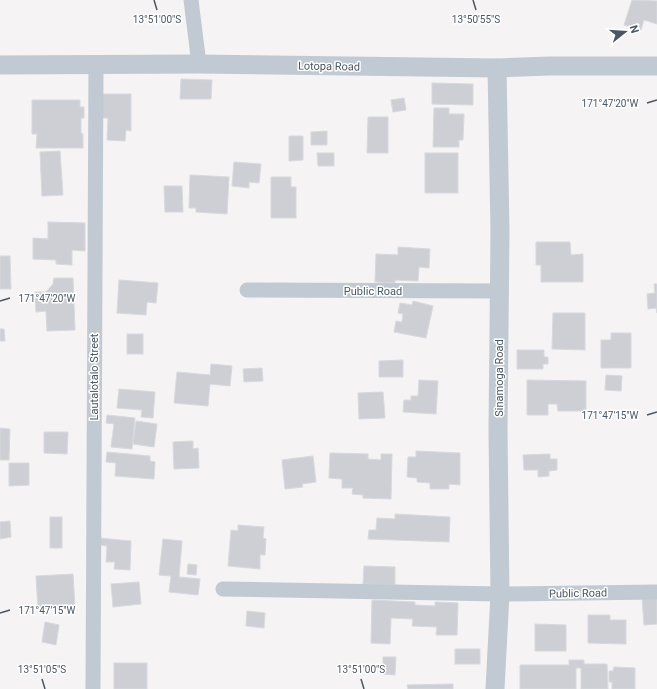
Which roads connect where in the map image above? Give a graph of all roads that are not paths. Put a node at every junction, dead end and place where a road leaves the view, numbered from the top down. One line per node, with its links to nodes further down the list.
1 (191, 0): 2 (street)
2 (199, 64): 4 (street, Lotopa Road); 6 (street, Lotopa Road)
3 (0, 65): 4 (street, Lotopa Road)
4 (96, 65): 12 (street, Lautalotalo Street)
5 (657, 66): 6 (street, Lotopa Road)
6 (497, 68): 8 (street, Sinamoga Road)
7 (247, 290): 8 (street, Public Road)
8 (499, 291): 11 (street, Sinamoga Road)
9 (223, 589): 11 (street, Public Road)
10 (657, 592): 11 (street, Public Road)
11 (500, 594): 13 (street, Sinamoga Road)
12 (93, 689)
13 (495, 689)

